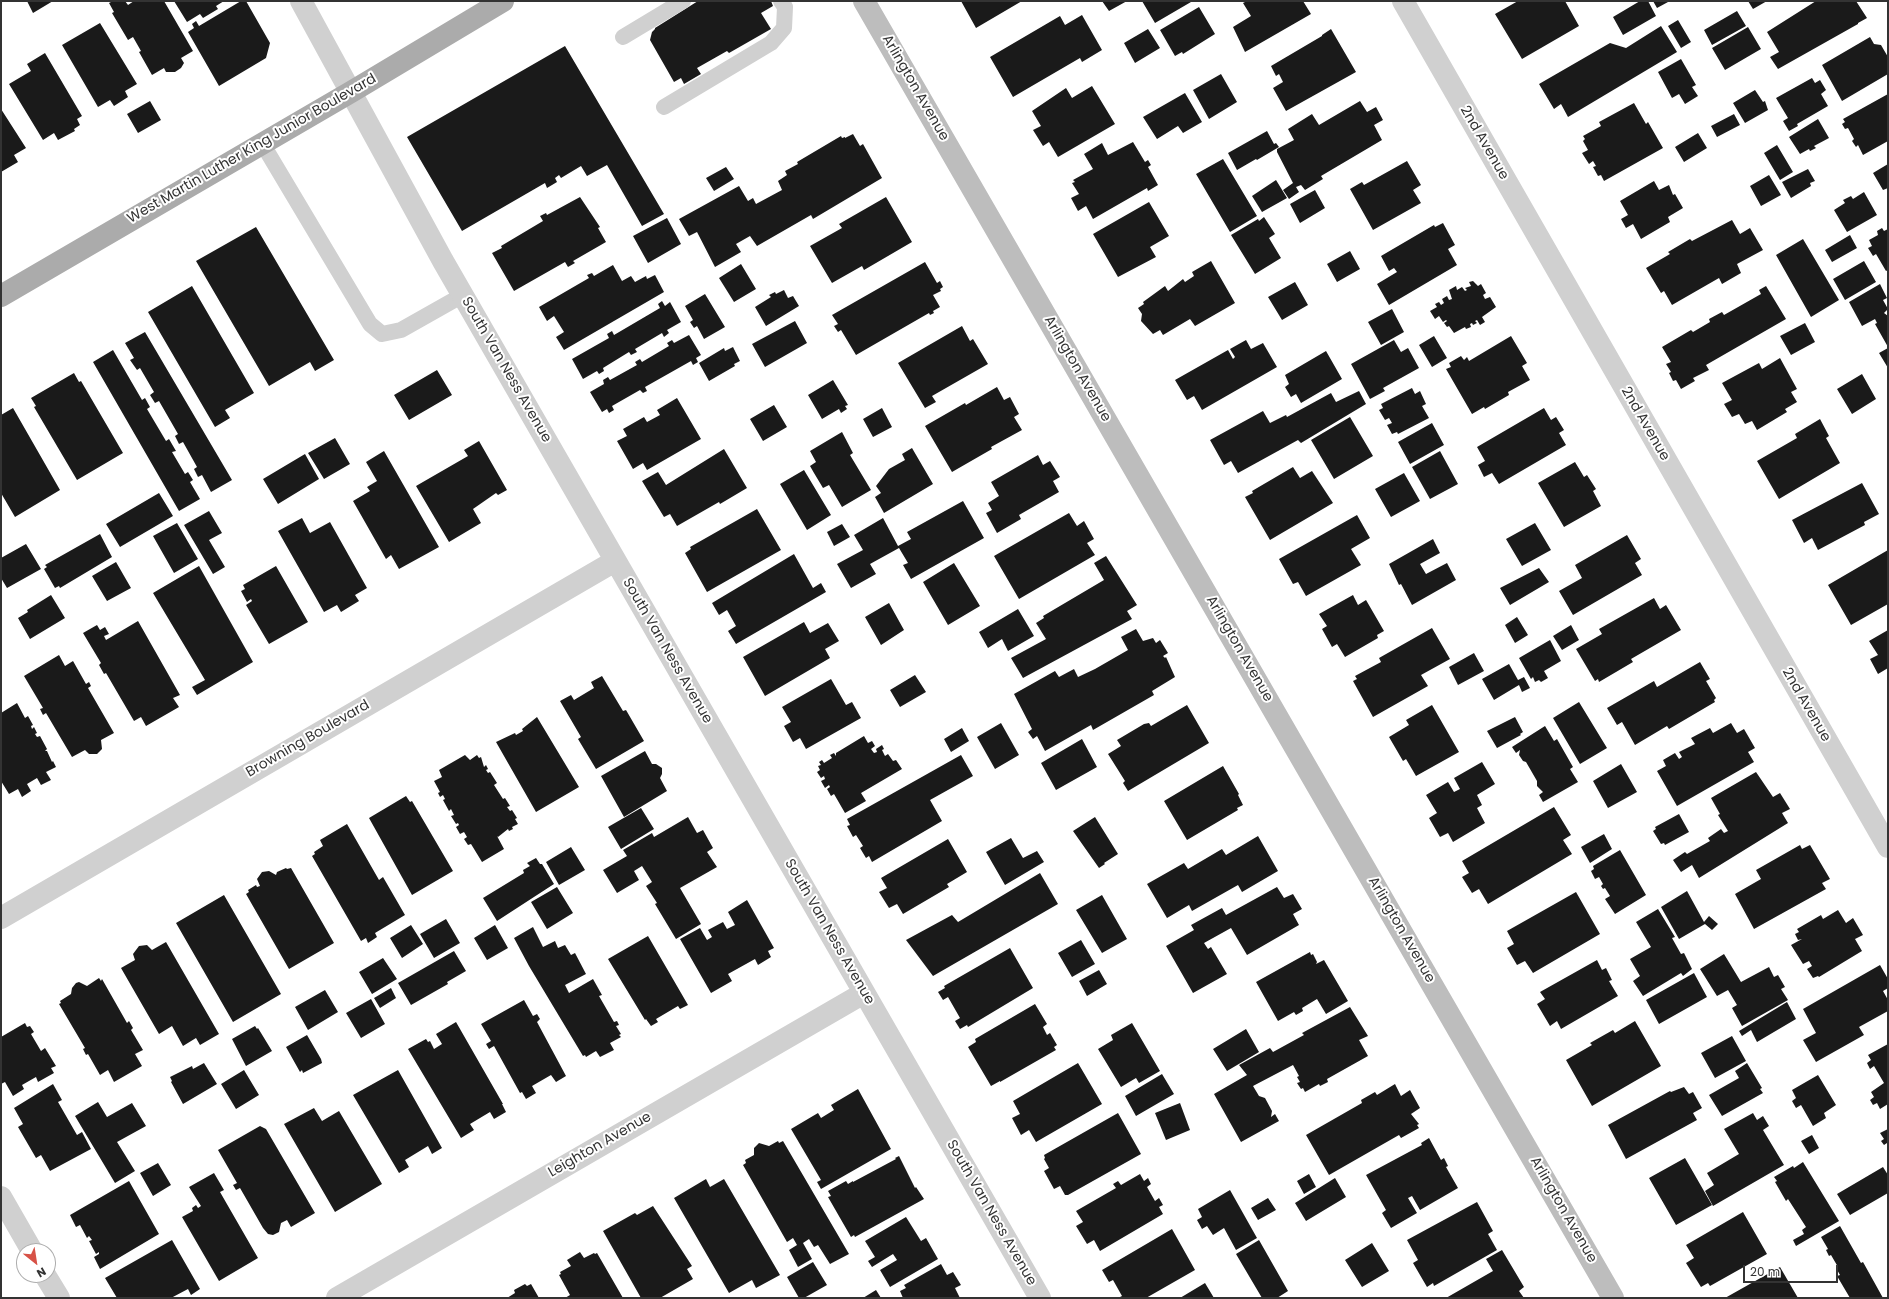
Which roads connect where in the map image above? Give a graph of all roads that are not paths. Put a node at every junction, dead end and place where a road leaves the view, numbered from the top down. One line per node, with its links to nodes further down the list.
1 (301, 1): 8 (street, South Van Ness Avenue)
2 (503, 1): 8 (main road, West Martin Luther King Junior Boulevard)
3 (683, 1): 7 (lane)
4 (781, 1): 9 (lane)
5 (864, 1): 23 (main road, Arlington Avenue)
6 (1403, 1): 14 (street, 2nd Avenue)
7 (623, 37)
8 (351, 92): 10 (main road, West Martin Luther King Junior Boulevard); 11 (street, South Van Ness Avenue)
9 (664, 107)
10 (262, 143): 11 (lane); 12 (main road, West Martin Luther King Junior Boulevard)
11 (463, 295): 13 (street, South Van Ness Avenue)
12 (1, 296)
13 (615, 560): 15 (street, Browning Boulevard); 16 (street, South Van Ness Avenue)
14 (1888, 847)
15 (1, 918)
16 (864, 993): 21 (street, Leighton Avenue); 22 (street, South Van Ness Avenue)
17 (1, 1197): 18 (street)
18 (27, 1243)
19 (50, 1283): 20 (street)
20 (59, 1298)
21 (337, 1298)
22 (1040, 1298)
23 (1613, 1298)

